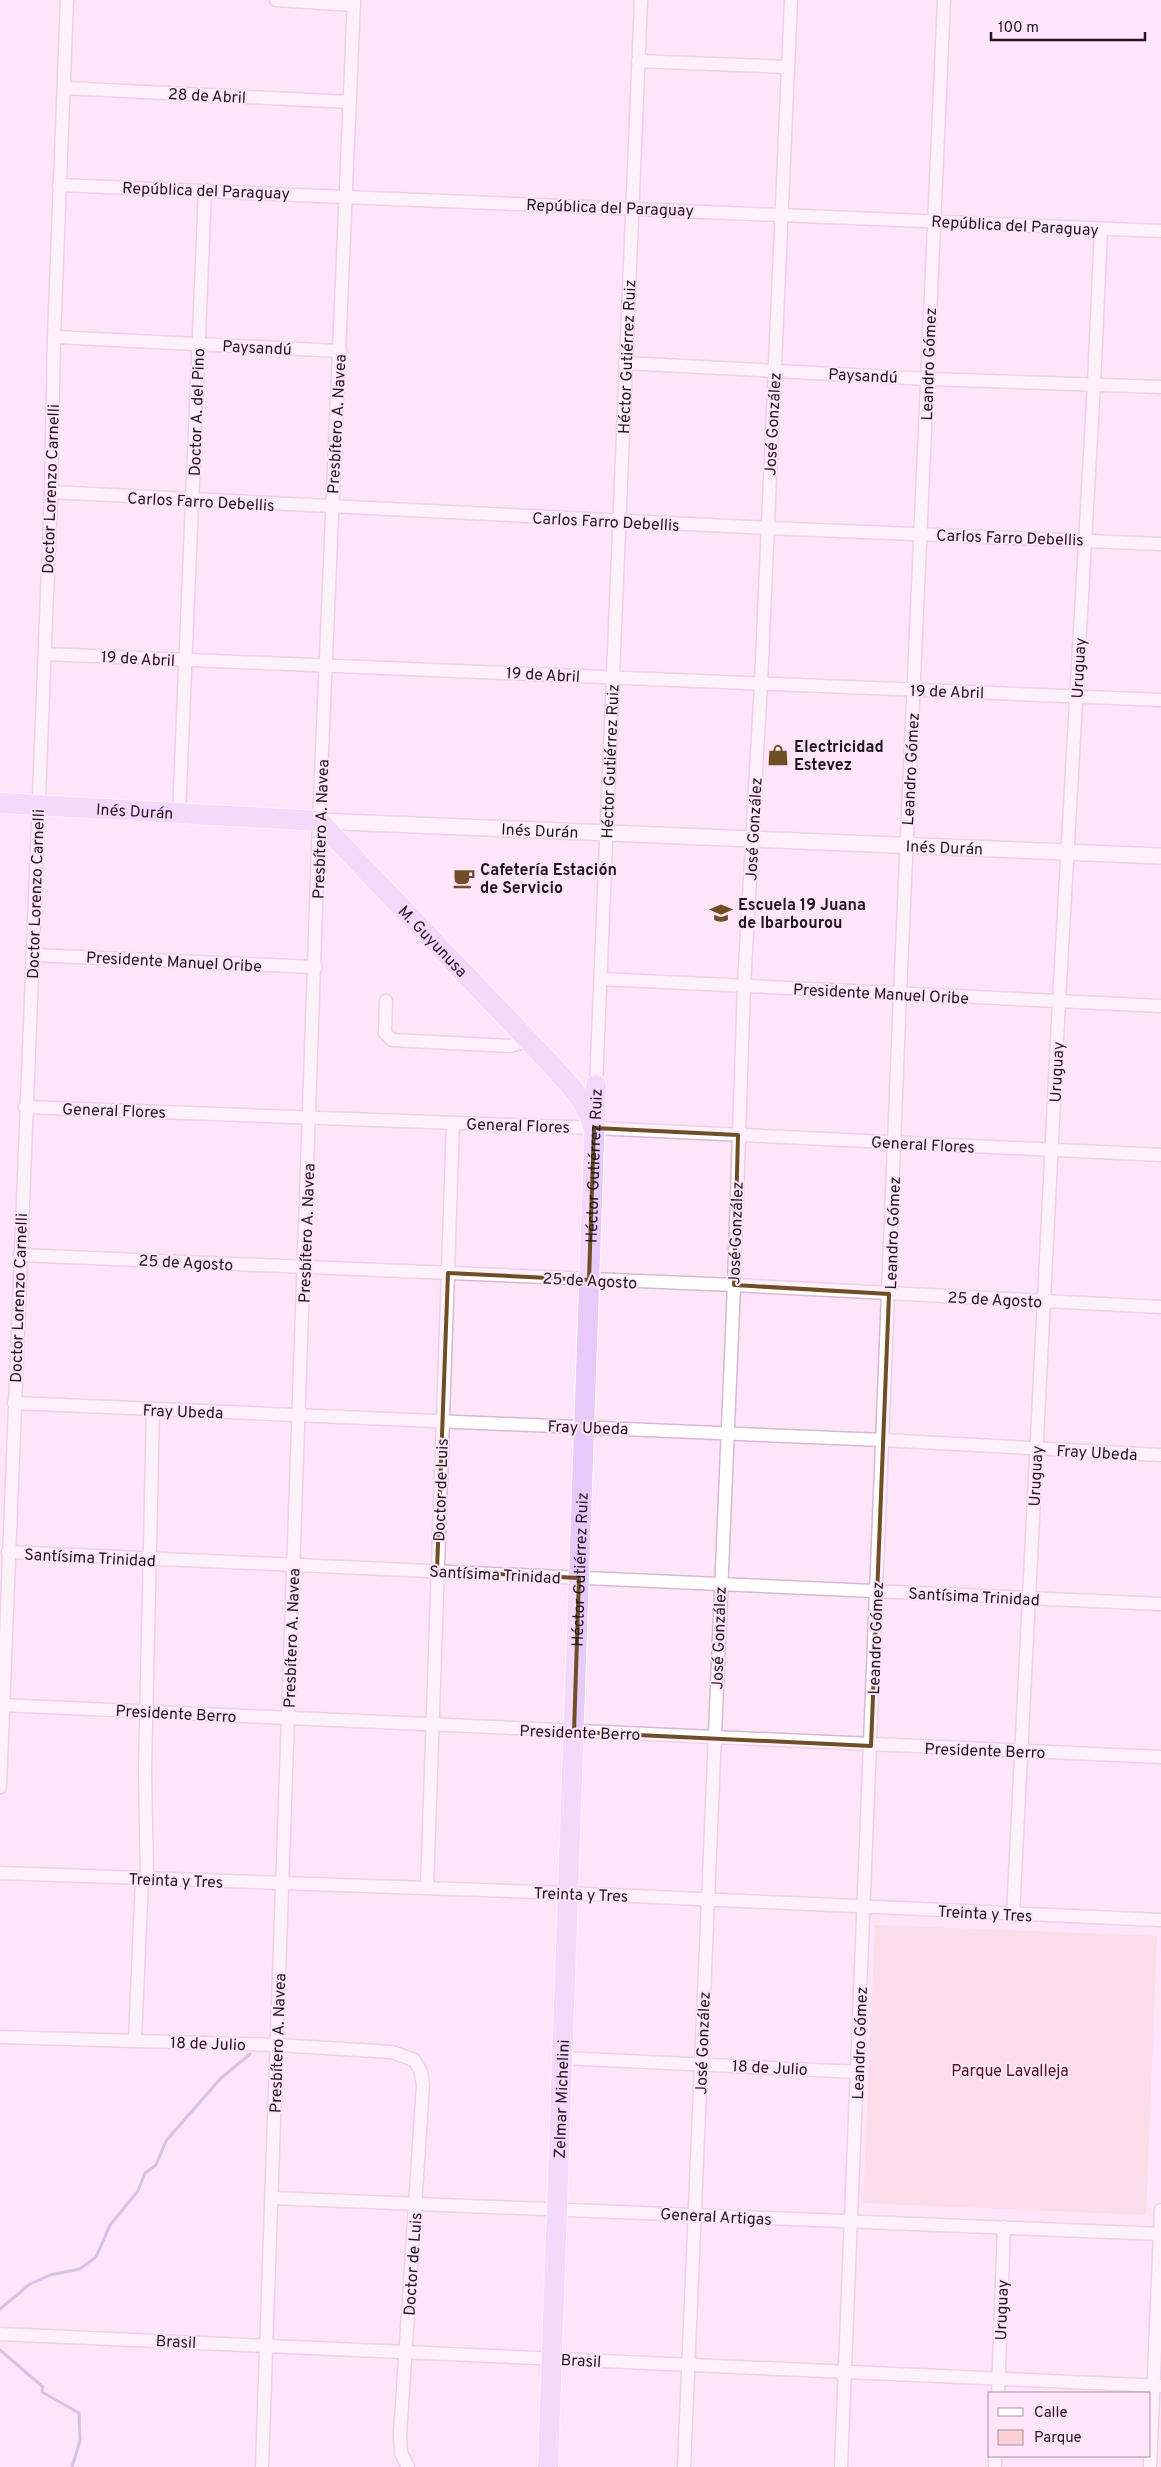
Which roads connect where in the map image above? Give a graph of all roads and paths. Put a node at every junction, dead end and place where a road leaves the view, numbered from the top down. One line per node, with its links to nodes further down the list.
1 (67, 0): 9 (street, Doctor Lorenzo Carnelli)
2 (276, 0): 6 (street)
3 (641, 0): 7 (street, Héctor Gutiérrez Ruiz)
4 (791, 0): 8 (street, José González)
5 (944, 0): 16 (street, Leandro Gómez)
6 (354, 2): 10 (street, Presbítero A. Navea)
7 (638, 61): 8 (street); 14 (street, Héctor Gutiérrez Ruiz)
8 (788, 67): 15 (street, José González)
9 (64, 88): 10 (street, 28 de Abril); 11 (street, Doctor Lorenzo Carnelli)
10 (350, 102): 13 (street, Presbítero A. Navea)
11 (59, 185): 12 (street, República del Paraguay); 19 (street, Doctor Lorenzo Carnelli)
12 (205, 190): 13 (street, República del Paraguay); 20 (street, Doctor A. del Pino)
13 (346, 196): 14 (street, República del Paraguay); 21 (street, Presbítero A. Navea)
14 (631, 208): 15 (street, República del Paraguay); 22 (street, Héctor Gutiérrez Ruiz)
15 (781, 214): 16 (street, República del Paraguay); 23 (street, José González)
16 (934, 222): 17 (street, República del Paraguay); 24 (street, Leandro Gómez)
17 (1101, 229): 18 (street, República del Paraguay); 25 (street, Uruguay)
18 (1161, 231)
19 (54, 337): 20 (street, Paysandú); 27 (street, Doctor Lorenzo Carnelli)
20 (199, 344): 21 (street, Paysandú); 28 (street, Doctor A. del Pino)
21 (340, 351): 29 (street, Presbítero A. Navea)
22 (625, 363): 23 (street, Paysandú); 30 (street, Héctor Gutiérrez Ruiz)
23 (774, 369): 24 (street, Paysandú); 31 (street, José González)
24 (928, 379): 25 (street, Paysandú); 32 (street, Leandro Gómez)
25 (1094, 384): 26 (street, Paysandú); 33 (street, Uruguay)
26 (1161, 387)
27 (51, 492): 28 (street, Carlos Farro Debellis); 35 (street, Doctor Lorenzo Carnelli)
28 (192, 501): 29 (street, Carlos Farro Debellis); 36 (street, Doctor A. del Pino)
29 (333, 508): 30 (street, Carlos Farro Debellis); 37 (street, Presbítero A. Navea)
30 (618, 521): 31 (street, Carlos Farro Debellis); 38 (street, Héctor Gutiérrez Ruiz)
31 (767, 528): 32 (street, Carlos Farro Debellis); 39 (street, José González)
32 (921, 534): 33 (street, Carlos Farro Debellis); 40 (street, Leandro Gómez)
33 (1085, 541): 34 (street, Carlos Farro Debellis); 41 (street, Uruguay)
34 (1161, 544)
35 (44, 654): 36 (street, 19 de Abril); 44 (street, Doctor Lorenzo Carnelli)
36 (186, 661): 37 (street, 19 de Abril); 45 (street, Doctor A. del Pino)
37 (325, 664): 38 (street, 19 de Abril); 46 (street, Presbítero A. Navea)
38 (611, 677): 39 (street, 19 de Abril); 47 (street, Héctor Gutiérrez Ruiz)
39 (761, 683): 40 (street, 19 de Abril); 48 (street, José González)
40 (913, 690): 41 (street, 19 de Abril); 49 (street, Leandro Gómez)
41 (1076, 697): 42 (street, 19 de Abril); 50 (street, Uruguay)
42 (1161, 700)
43 (0, 803): 44 (highway, Inés Durán)
44 (38, 807): 45 (highway, Inés Durán); 52 (street, Doctor Lorenzo Carnelli)
45 (179, 814): 46 (highway, Inés Durán)
46 (319, 821): 47 (street, Inés Durán); 53 (street, Presbítero A. Navea); 60 (highway, M. Guyunusa)
47 (605, 833): 48 (street, Inés Durán); 54 (street, Héctor Gutiérrez Ruiz)
48 (753, 838): 49 (street, Inés Durán); 55 (street, José González)
49 (906, 844): 50 (street, Inés Durán); 56 (street, Leandro Gómez)
50 (1068, 852): 51 (street, Inés Durán); 58 (street, Uruguay)
51 (1161, 856)
52 (32, 955): 53 (street, Presidente Manuel Oribe); 64 (street, Doctor Lorenzo Carnelli)
53 (316, 967): 65 (street, Presbítero A. Navea)
54 (601, 979): 55 (street, Presidente Manuel Oribe); 62 (street, Héctor Gutiérrez Ruiz)
55 (744, 985): 56 (street, Presidente Manuel Oribe); 68 (street, José González)
56 (900, 994): 58 (street, Presidente Manuel Oribe); 69 (street, Leandro Gómez)
57 (386, 1000): 60 (street)
58 (1059, 1001): 59 (street, Presidente Manuel Oribe); 70 (street, Uruguay)
59 (1161, 1006)
60 (526, 1041): 61 (highway, M. Guyunusa)
61 (548, 1061): 62 (highway, M. Guyunusa); 63 (highway, M. Guyunusa)
62 (596, 1085): 63 (highway); 67 (highway, Héctor Gutiérrez Ruiz)
63 (571, 1089): 67 (highway, M. Guyunusa)
64 (25, 1107): 65 (street, General Flores); 72 (street, Doctor Lorenzo Carnelli)
65 (310, 1117): 66 (street, General Flores); 73 (street, Presbítero A. Navea)
66 (453, 1123): 67 (street, General Flores); 74 (street, Doctor de Luis)
67 (594, 1128): 68 (street, General Flores); 75 (highway, Héctor Gutiérrez Ruiz)
68 (738, 1135): 69 (street, General Flores); 76 (street, José González)
69 (895, 1142): 70 (street, General Flores); 77 (street, Leandro Gómez)
70 (1052, 1150): 71 (street, General Flores); 78 (street, Uruguay)
71 (1161, 1155)
72 (20, 1255): 73 (street, 25 de Agosto); 80 (street, Doctor Lorenzo Carnelli)
73 (305, 1267): 74 (street, 25 de Agosto); 82 (street, Presbítero A. Navea)
74 (448, 1273): 75 (street, 25 de Agosto); 83 (street, Doctor de Luis)
75 (589, 1280): 76 (street, 25 de Agosto); 84 (highway, Héctor Gutiérrez Ruiz)
76 (734, 1285): 77 (street, 25 de Agosto); 85 (street, José González)
77 (889, 1294): 78 (street, 25 de Agosto); 86 (street, Leandro Gómez)
78 (1044, 1301): 79 (street, 25 de Agosto); 87 (street, Uruguay)
79 (1161, 1307)
80 (14, 1403): 81 (street, Fray Ubeda); 89 (street, Doctor Lorenzo Carnelli)
81 (153, 1410): 82 (street, Fray Ubeda); 90 (street)
82 (300, 1416): 83 (street, Fray Ubeda); 91 (street, Presbítero A. Navea)
83 (442, 1421): 84 (street, Fray Ubeda); 92 (street, Doctor de Luis)
84 (584, 1427): 85 (street, Fray Ubeda); 93 (highway, Héctor Gutiérrez Ruiz)
85 (726, 1433): 86 (street, Fray Ubeda); 94 (street, José González)
86 (882, 1440): 87 (street, Fray Ubeda); 95 (street, Leandro Gómez)
87 (1036, 1449): 88 (street, Fray Ubeda); 96 (street, Uruguay)
88 (1161, 1455)
89 (8, 1552): 90 (street, Santísima Trinidad); 98 (street, Doctor Lorenzo Carnelli)
90 (150, 1560): 91 (street, Santísima Trinidad); 99 (street)
91 (294, 1566): 92 (street, Santísima Trinidad); 100 (street, Presbítero A. Navea)
92 (437, 1571): 93 (street, Santísima Trinidad); 101 (street, Doctor de Luis)
93 (579, 1578): 94 (street, Santísima Trinidad); 102 (highway, Héctor Gutiérrez Ruiz)
94 (721, 1585): 95 (street, Santísima Trinidad); 103 (street, José González)
95 (877, 1591): 96 (street, Santísima Trinidad); 104 (street, Leandro Gómez)
96 (1030, 1599): 97 (street, Santísima Trinidad); 105 (street, Uruguay)
97 (1161, 1604)
98 (2, 1706): 99 (street, Presidente Berro); 107 (street, Doctor Lorenzo Carnelli)
99 (148, 1712): 100 (street, Presidente Berro); 109 (street)
100 (289, 1719): 101 (street, Presidente Berro); 110 (street, Presbítero A. Navea)
101 (432, 1726): 102 (street, Presidente Berro); 111 (street, Doctor de Luis)
102 (574, 1732): 103 (street, Presidente Berro); 112 (highway, Zelmar Michelini)
103 (714, 1738): 104 (street, Presidente Berro); 113 (street, José González)
104 (871, 1746): 105 (street, Presidente Berro); 114 (street, Leandro Gómez)
105 (1022, 1752): 106 (street, Presidente Berro); 115 (street, Uruguay)
106 (1161, 1757)
107 (0, 1787)
108 (0, 1873): 109 (street, Treinta y Tres)
109 (144, 1879): 110 (street, Treinta y Tres); 118 (street)
110 (282, 1883): 111 (street, Treinta y Tres); 119 (street, Presbítero A. Navea)
111 (427, 1888): 112 (street, Treinta y Tres)
112 (568, 1894): 113 (street, Treinta y Tres); 120 (highway, Zelmar Michelini)
113 (707, 1899): 114 (street, Treinta y Tres); 122 (street, José González)
114 (865, 1907): 115 (street, Treinta y Tres); 123 (street, Leandro Gómez)
115 (1013, 1915): 116 (street, Treinta y Tres)
116 (1161, 1920)
117 (0, 2037): 118 (street, 18 de Julio)
118 (135, 2040): 119 (street, 18 de Julio)
119 (277, 2045): 121 (street, 18 de Julio); 124 (street, Presbítero A. Navea)
120 (562, 2058): 122 (street, 18 de Julio); 126 (highway, Zelmar Michelini)
121 (414, 2060): 125 (street, Doctor de Luis)
122 (702, 2064): 123 (street, 18 de Julio); 128 (street, José González)
123 (858, 2072): 129 (street, Leandro Gómez)
124 (272, 2198): 125 (street, General Artigas); 133 (street, Presbítero A. Navea)
125 (416, 2203): 126 (street, General Artigas); 134 (street, Doctor de Luis)
126 (558, 2208): 128 (street, General Artigas); 135 (highway, Zelmar Michelini)
127 (1161, 2210): 131 (street)
128 (696, 2215): 129 (street, General Artigas); 136 (street, José González)
129 (851, 2222): 130 (street, General Artigas); 137 (street, Leandro Gómez)
130 (1004, 2227): 131 (street, General Artigas); 138 (street, Uruguay)
131 (1161, 2234): 139 (street)
132 (0, 2334): 133 (street, Brasil)
133 (266, 2345): 134 (street, Brasil); 142 (street, Presbítero A. Navea)
134 (406, 2351): 135 (street, Brasil); 143 (street, Doctor de Luis)
135 (552, 2358): 136 (street, Brasil); 144 (highway, Zelmar Michelini)
136 (689, 2365): 137 (street, Brasil); 145 (street, José González)
137 (845, 2373): 138 (street, Brasil); 146 (street, Leandro Gómez)
138 (999, 2379): 139 (street, Brasil); 140 (street, Uruguay)
139 (1158, 2386): 141 (street)
140 (998, 2392)
141 (1151, 2457)
142 (262, 2467)
143 (408, 2467)
144 (548, 2467)
145 (684, 2467)
146 (841, 2467)

